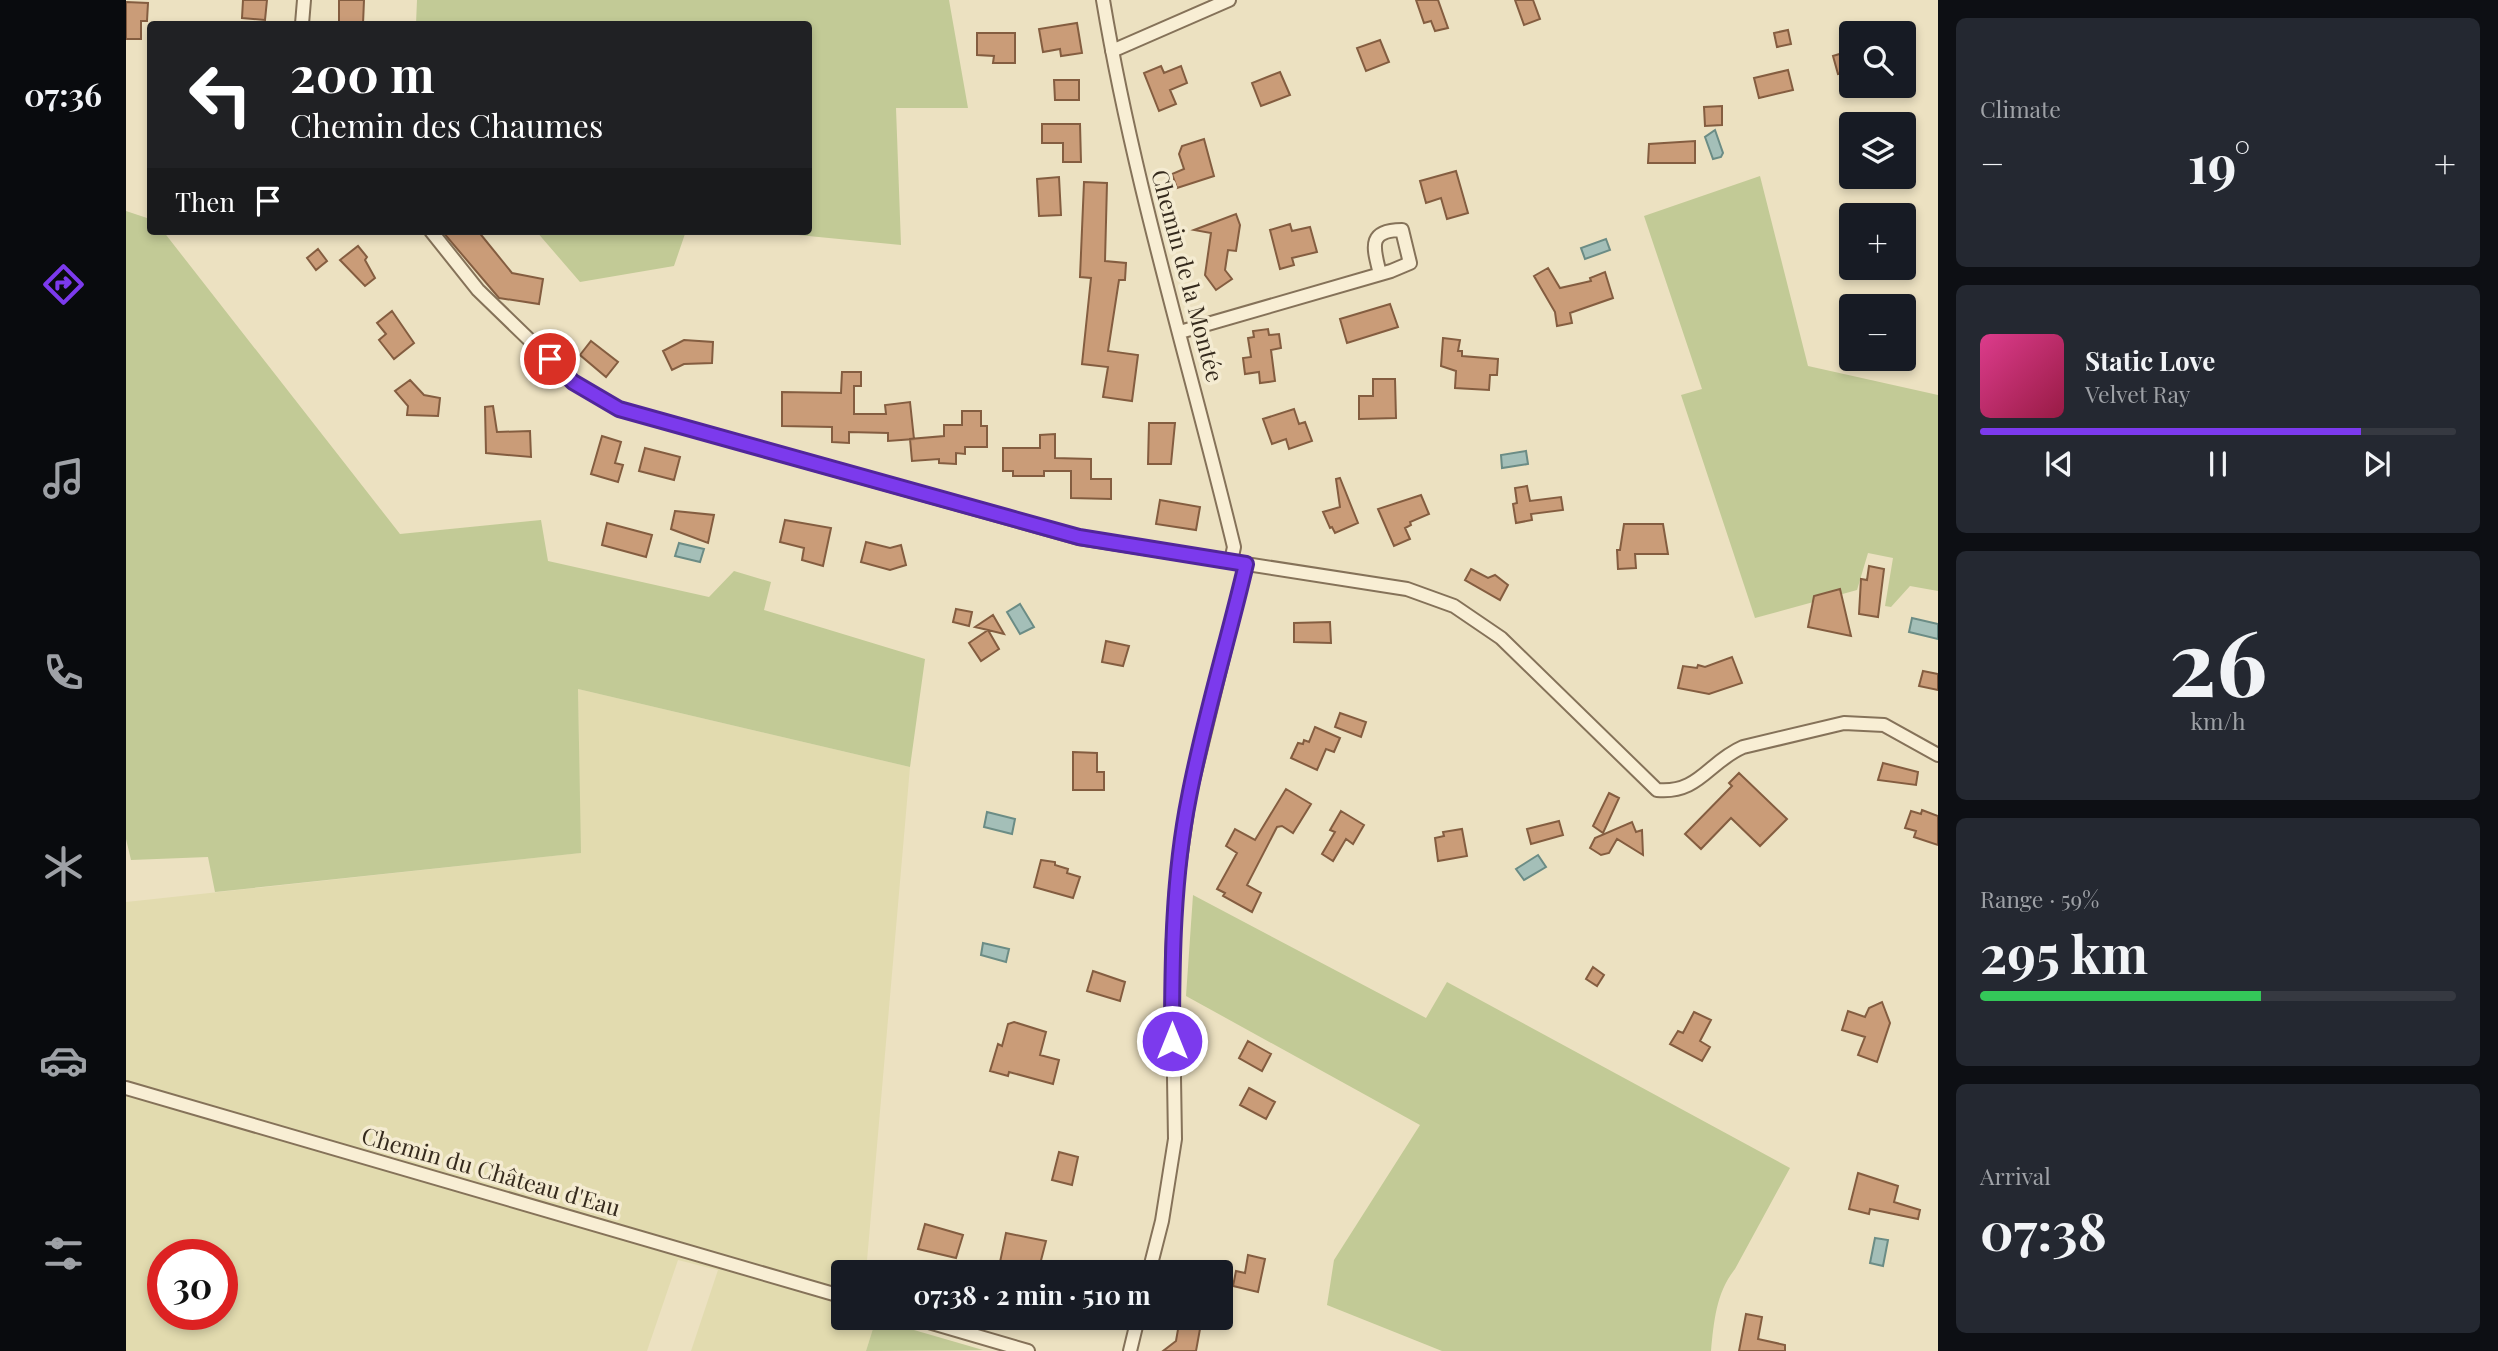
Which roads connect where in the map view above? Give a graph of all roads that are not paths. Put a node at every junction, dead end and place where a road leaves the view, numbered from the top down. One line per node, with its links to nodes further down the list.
1 (304, 0): 4 (street)
2 (1102, 0): 5 (street, Chemin de la Montée)
3 (1229, 0): 5 (street)
4 (302, 21)
5 (1112, 51): 8 (street, Chemin de la Montée)
6 (434, 235): 9 (street)
7 (1380, 274): 8 (street)
8 (1180, 332): 9 (street, Chemin de la Montée)
9 (1231, 561): 10 (street)
10 (1246, 564): 11 (street); 13 (street)
11 (1938, 755)
12 (126, 1088): 14 (street, Chemin du Château d'Eau)
13 (1152, 1260)
14 (831, 1293)
15 (956, 1330): 17 (street)
16 (1135, 1330): 18 (street)
17 (1028, 1351)
18 (1130, 1351)

